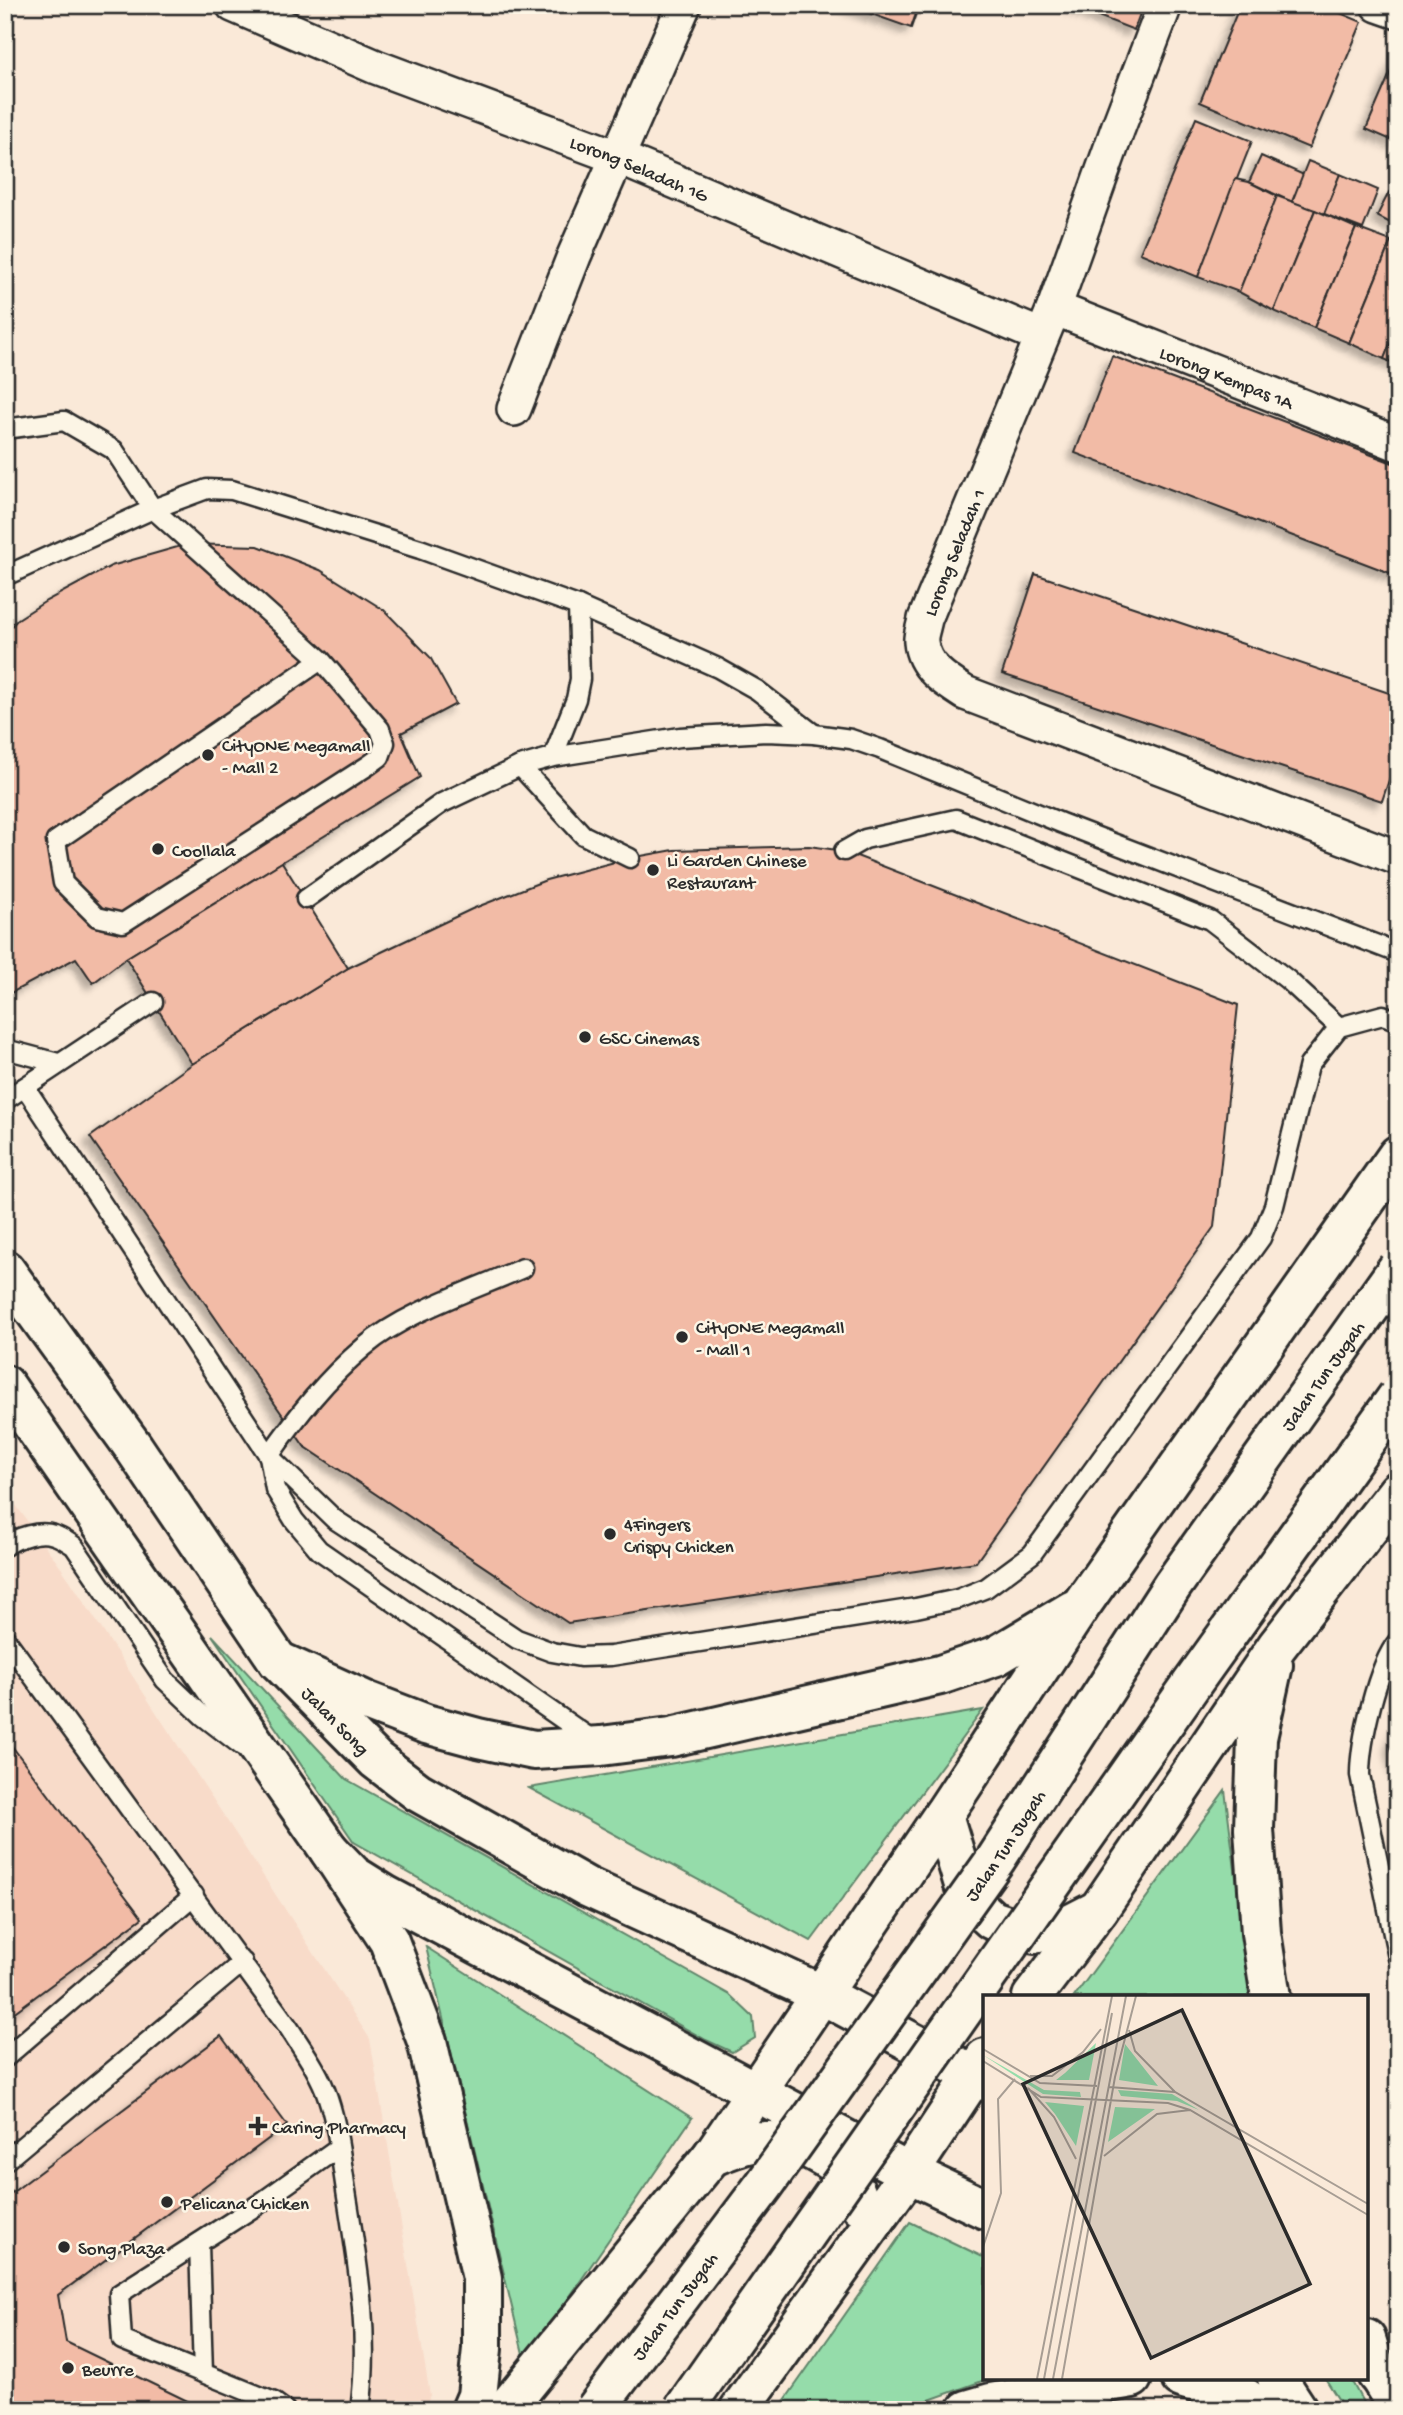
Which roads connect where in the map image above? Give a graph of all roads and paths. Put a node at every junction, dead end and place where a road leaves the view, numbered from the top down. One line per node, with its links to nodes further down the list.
1 (233, 5): 6 (street, Lorong Seladah 1G)
2 (684, 5): 6 (street)
3 (1166, 5): 7 (street, Lorong Seladah 1)
4 (1378, 5): 5 (street)
5 (1398, 12)
6 (617, 157): 7 (street, Lorong Seladah 1G); 8 (street)
7 (1048, 322): 10 (street, Lorong Kempas 1A); 20 (street, Lorong Seladah 1)
8 (514, 410)
9 (5, 429): 11 (lane)
10 (1398, 444)
11 (153, 509): 12 (lane); 13 (lane); 14 (lane)
12 (5, 576)
13 (578, 607): 15 (lane); 16 (lane)
14 (321, 660): 14 (lane)
15 (814, 734): 16 (lane); 22 (lane)
16 (553, 757): 17 (lane)
17 (520, 766): 19 (lane); 21 (lane)
18 (844, 850): 25 (lane)
19 (630, 858)
20 (1398, 858)
21 (306, 900)
22 (1398, 953)
23 (153, 1002): 27 (lane)
24 (1398, 1021): 25 (lane)
25 (1339, 1027): 36 (lane)
26 (5, 1048): 27 (lane)
27 (58, 1063): 28 (lane)
28 (25, 1087): 29 (lane); 36 (lane)
29 (5, 1100)
30 (1398, 1155): 39 (main road)
31 (523, 1268): 36 (lane)
32 (1398, 1268): 76 (main road, Jalan Tun Jugah, bridge)
33 (5, 1270): 43 (main road, Jalan Song)
34 (5, 1385): 45 (main road)
35 (1398, 1396): 77 (main road, bridge)
36 (269, 1456): 44 (lane)
37 (1398, 1492): 42 (main road)
38 (5, 1546): 45 (lane)
39 (1082, 1604): 44 (main road); 46 (main road)
40 (1398, 1641): 50 (lane)
41 (7, 1644): 48 (lane)
42 (1277, 1646): 49 (main road); 54 (main road)
43 (278, 1661): 44 (main road); 52 (main road, Jalan Song)
44 (601, 1746)
45 (272, 1770): 47 (main road)
46 (943, 1815): 49 (main road); 52 (main road)
47 (329, 1850): 57 (main road); 74 (main road)
48 (194, 1895): 51 (lane); 55 (lane)
49 (1099, 1909): 53 (main road)
50 (1398, 1958)
51 (243, 1962): 58 (lane); 60 (lane)
52 (821, 1994): 56 (main road, Jalan Song); 57 (main road)
53 (1034, 1995)
54 (1271, 1995)
55 (5, 2058)
56 (981, 2071): 61 (main road)
57 (756, 2091): 59 (main road); 61 (main road)
58 (339, 2147): 63 (lane); 73 (lane)
59 (712, 2156): 64 (main road); 75 (main road)
60 (5, 2161)
61 (909, 2173): 62 (main road); 64 (main road)
62 (983, 2208)
63 (199, 2243): 67 (lane); 67 (lane)
64 (858, 2244): 78 (main road)
65 (1368, 2348): 66 (main road)
66 (1372, 2365): 71 (main road)
67 (204, 2373): 72 (lane)
68 (1121, 2380): 79 (main road)
69 (1188, 2380): 80 (main road)
70 (1278, 2380): 81 (main road)
71 (1398, 2408)
72 (285, 2410)
73 (360, 2410)
74 (471, 2410)
75 (505, 2410)
76 (595, 2410)
77 (683, 2410)
78 (740, 2410)
79 (967, 2410)
80 (1263, 2410)
81 (1298, 2410)

